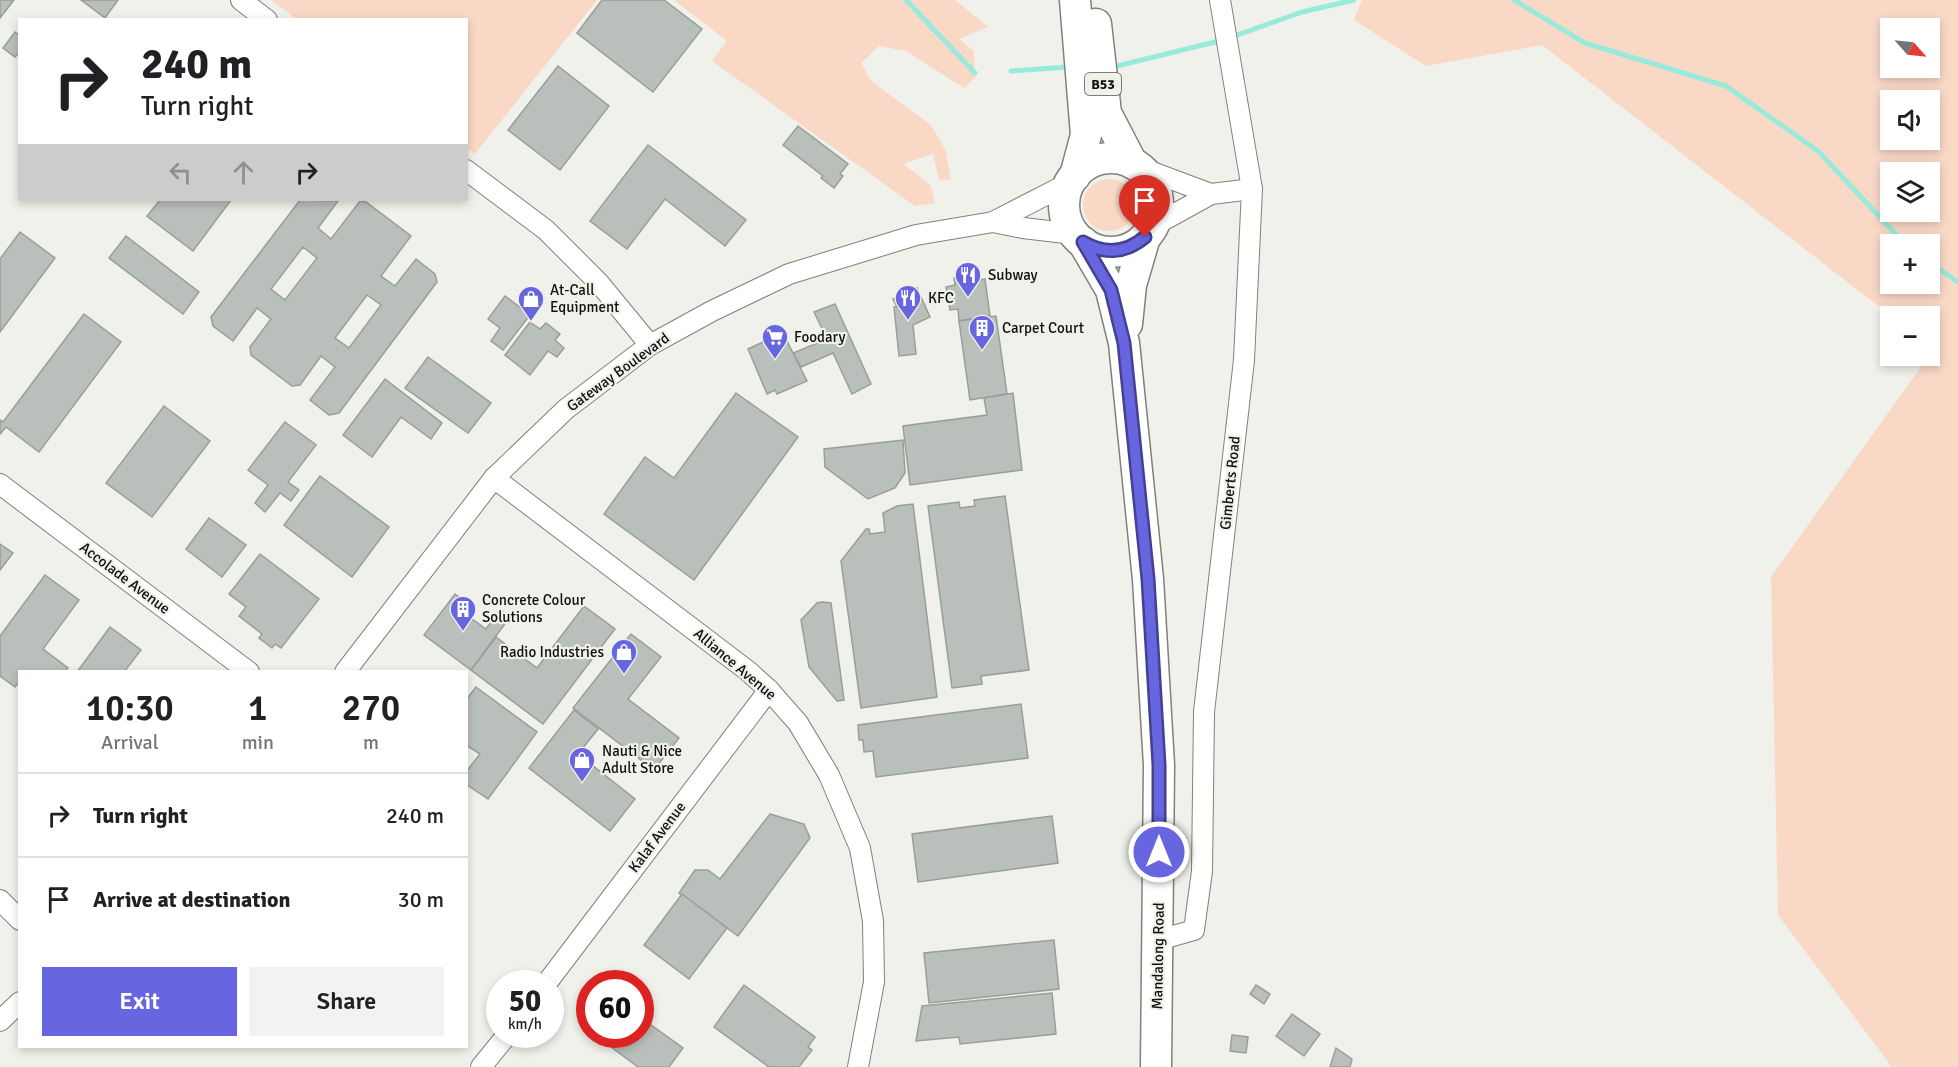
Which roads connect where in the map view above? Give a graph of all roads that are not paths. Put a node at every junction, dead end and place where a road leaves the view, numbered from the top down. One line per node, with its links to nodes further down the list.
1 (241, 0): 5 (street)
2 (1075, 0): 8 (main road, B53)
3 (1094, 0): 6 (main road, B53)
4 (1220, 0): 9 (street, Gimberts Road)
5 (264, 18)
6 (1136, 165): 8 (main road); 10 (street); 12 (main road, B53)
7 (468, 172): 15 (street)
8 (1073, 179): 11 (street, Gateway Boulevard); 13 (main road, B53)
9 (1252, 189): 10 (street); 23 (street, Gimberts Road)
10 (1211, 194): 12 (street)
11 (993, 222): 13 (street, Gateway Boulevard); 15 (street, Gateway Boulevard)
12 (1149, 231): 13 (main road); 14 (main road, Mandalong Road / B53)
13 (1078, 238): 14 (main road, Mandalong Road / B53)
14 (1124, 343): 23 (main road, Mandalong Road / B53)
15 (650, 345): 16 (street, Gateway Boulevard)
16 (494, 478): 19 (street, Gateway Boulevard); 20 (street, Alliance Avenue)
17 (0, 484): 18 (street, Accolade Avenue)
18 (246, 670)
19 (347, 670)
20 (769, 690): 24 (street, Kalaf Avenue); 29 (street, Alliance Avenue)
21 (0, 900): 22 (street)
22 (18, 918)
23 (1159, 940): 30 (main road, Mandalong Road / B53)
24 (557, 970)
25 (18, 1004): 26 (street)
26 (0, 1021)
27 (496, 1048): 28 (street)
28 (481, 1067)
29 (858, 1067)
30 (1156, 1067)

